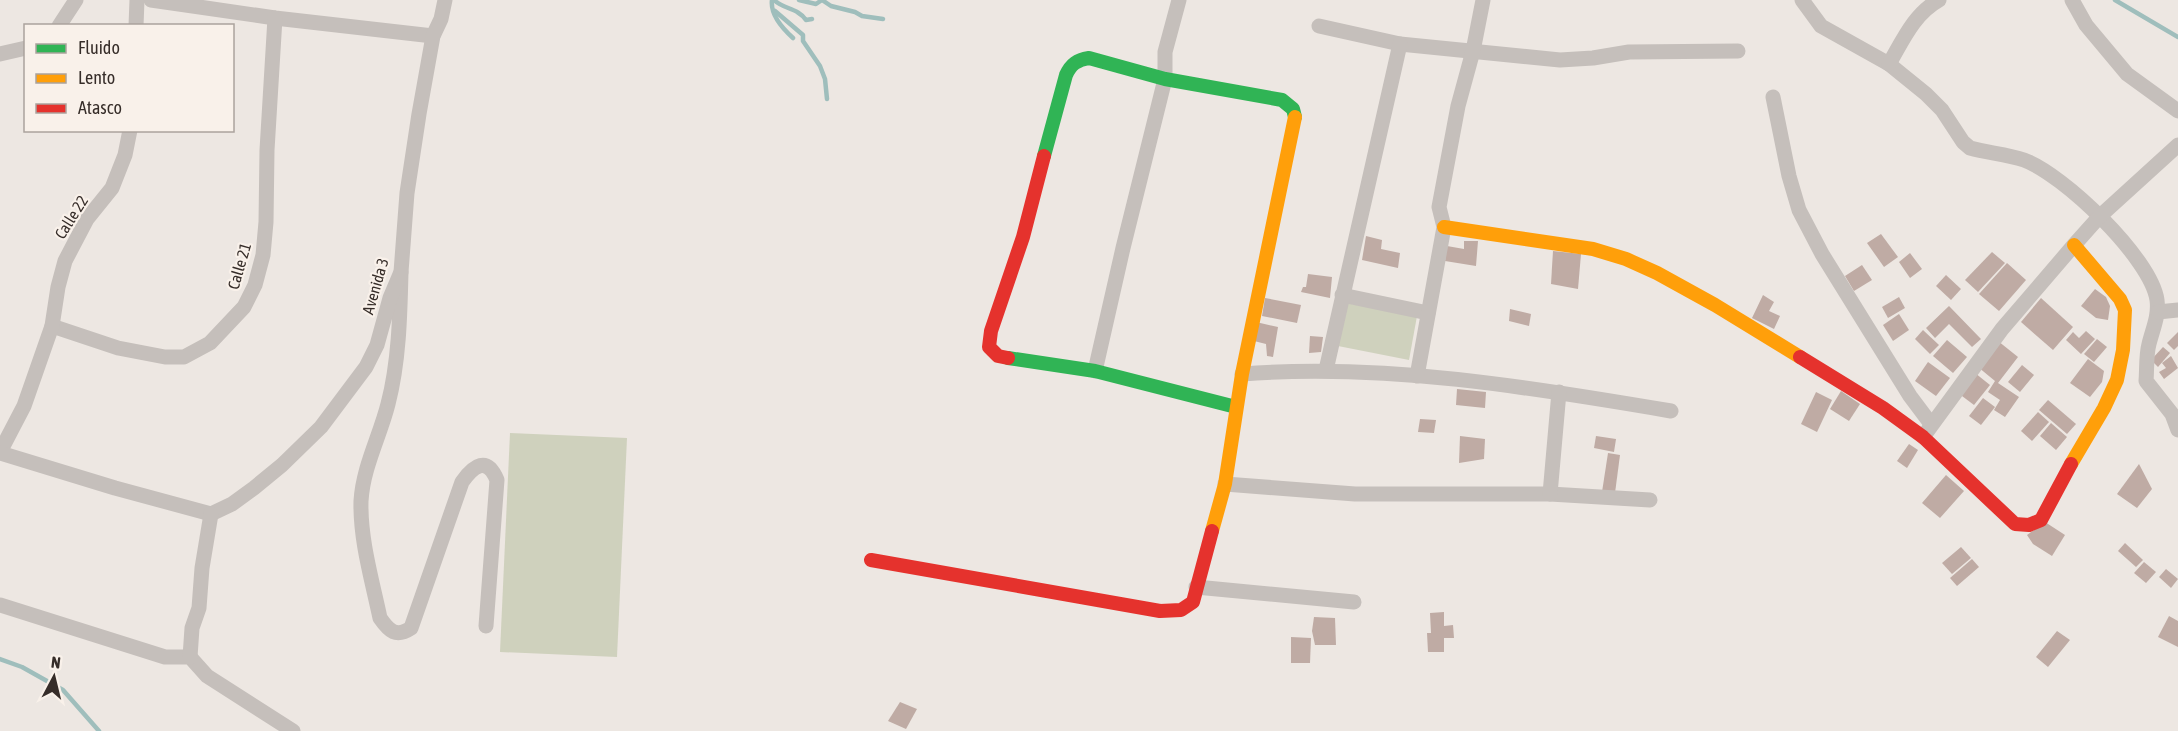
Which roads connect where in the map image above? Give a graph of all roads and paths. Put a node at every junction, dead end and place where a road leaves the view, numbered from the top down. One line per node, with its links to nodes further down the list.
1 (75, 0): 11 (street)
2 (137, 0): 12 (street)
3 (151, 0): 10 (street)
4 (445, 0): 14 (street, Avenida 3)
5 (1179, 0): 21 (street)
6 (1483, 0): 17 (street)
7 (1802, 0): 20 (street)
8 (1939, 0): 20 (street)
9 (2072, 0): 23 (street)
10 (275, 18): 14 (street); 34 (street, Calle 21)
11 (59, 24)
12 (136, 24)
13 (1319, 26): 15 (street)
14 (433, 36): 29 (street, Avenida 3)
15 (1400, 44): 17 (street); 30 (street)
16 (24, 48): 19 (street)
17 (1473, 51): 18 (street); 27 (street)
18 (1738, 51)
19 (0, 54)
20 (1889, 64): 26 (street)
21 (1165, 79): 36 (street); 36 (street); 37 (street)
22 (1773, 97): 43 (street)
23 (2178, 111)
24 (130, 132): 34 (street, Calle 22)
25 (2178, 145): 26 (street)
26 (2099, 217): 28 (street); 32 (street)
27 (1444, 226): 33 (street); 43 (street)
28 (2074, 245): 43 (street); 43 (street)
29 (401, 272): 48 (street, Avenida 3); 53 (street)
30 (1342, 296): 33 (street); 35 (street)
31 (2178, 310): 32 (street)
32 (2158, 312): 42 (street)
33 (1428, 313): 38 (street)
34 (52, 326): 44 (street, Calle 22)
35 (1326, 370): 37 (street); 38 (street)
36 (1095, 371): 40 (street)
37 (1242, 374): 40 (street)
38 (1417, 376): 39 (street)
39 (1559, 392): 41 (street); 46 (street)
40 (1236, 407): 45 (street)
41 (1671, 411)
42 (2178, 430)
43 (1927, 431)
44 (0, 452): 48 (street)
45 (1225, 484): 46 (street); 50 (street)
46 (1550, 494): 47 (street)
47 (1650, 500)
48 (211, 514): 54 (street)
49 (871, 560): 50 (street)
50 (1197, 587): 51 (street)
51 (1354, 602)
52 (0, 605): 54 (street)
53 (486, 626)
54 (190, 657): 55 (street)
55 (293, 731)

